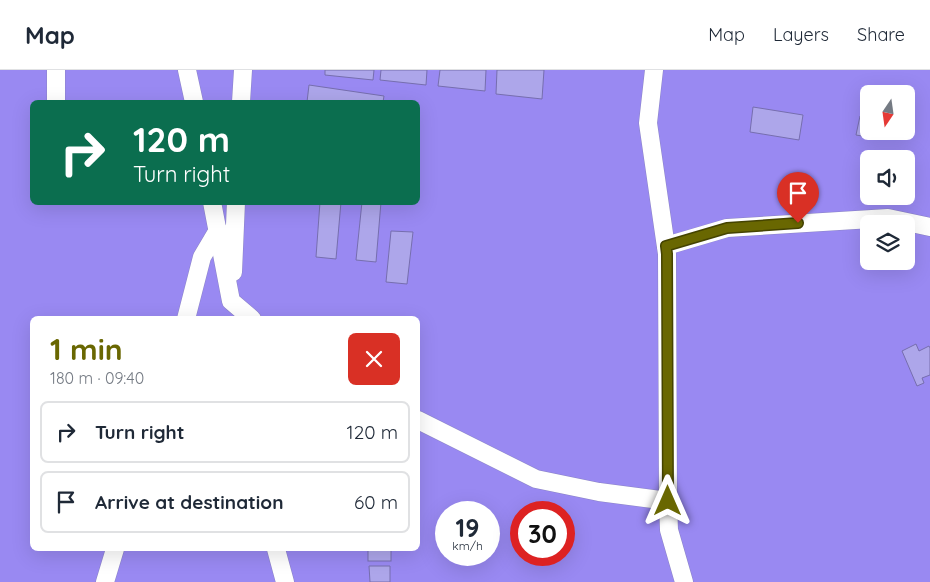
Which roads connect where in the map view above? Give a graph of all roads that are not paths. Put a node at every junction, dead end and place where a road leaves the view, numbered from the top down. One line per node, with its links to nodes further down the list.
1 (56, 70): 5 (street)
2 (187, 70): 6 (street)
3 (243, 70): 7 (street)
4 (654, 70): 12 (street)
5 (56, 100)
6 (194, 100)
7 (241, 100)
8 (213, 205): 11 (street)
9 (236, 205): 13 (street)
10 (930, 227): 12 (street)
11 (218, 230): 13 (street); 14 (street)
12 (666, 246): 17 (street)
13 (232, 310): 15 (street)
14 (187, 316)
15 (245, 316)
16 (420, 421): 17 (street)
17 (668, 501): 22 (street)
18 (114, 551): 20 (street)
19 (277, 551): 21 (street)
20 (105, 582)
21 (285, 582)
22 (684, 582)

